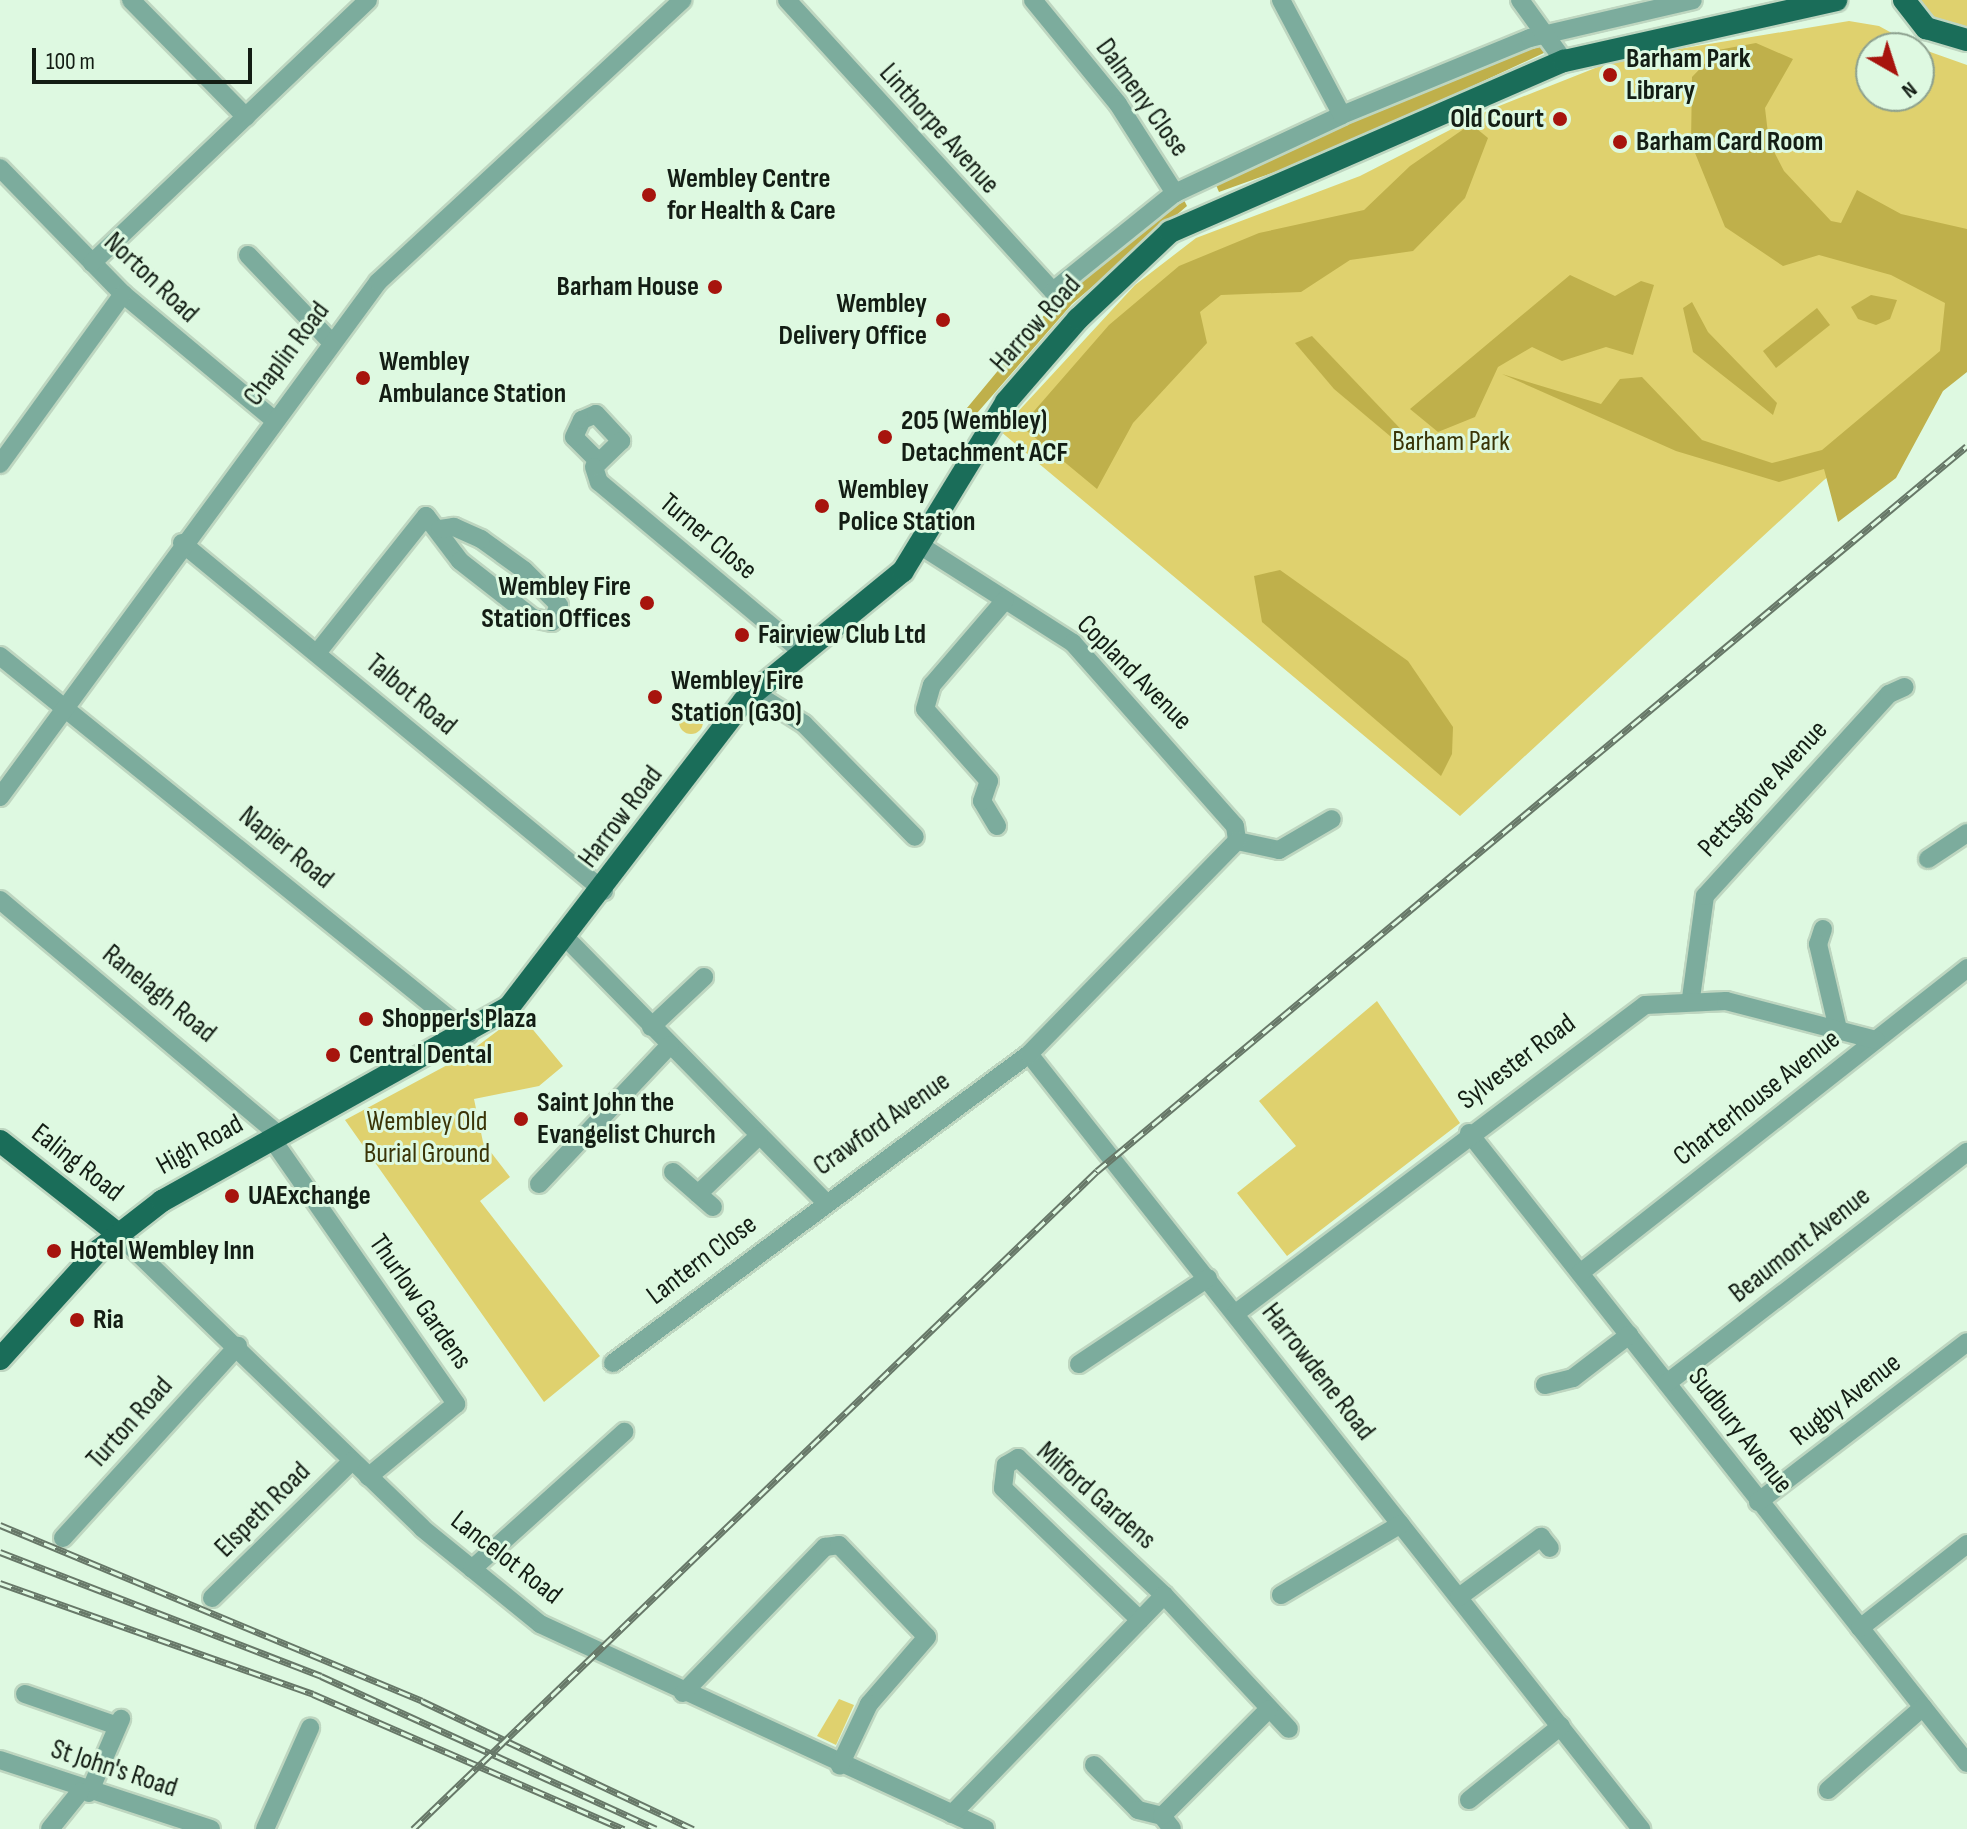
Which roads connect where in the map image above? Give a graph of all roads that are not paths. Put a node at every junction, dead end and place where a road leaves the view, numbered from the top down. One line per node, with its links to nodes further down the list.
1 (131, 0): 15 (street)
2 (368, 0): 15 (street)
3 (682, 0): 22 (street, Chaplin Road)
4 (787, 0): 20 (street, Linthorpe Avenue)
5 (1033, 0): 17 (street, Dalmeny Close)
6 (1281, 0): 14 (street)
7 (1520, 0): 11 (street)
8 (1693, 0): 11 (street, Harrow Road)
9 (1836, 0): 13 (main road, Harrow Road)
10 (1904, 0): 12 (main road)
11 (1547, 35): 13 (street); 14 (street, Harrow Road)
12 (1967, 40)
13 (1564, 61): 29 (main road, Harrow Road)
14 (1342, 115): 17 (street, Harrow Road)
15 (246, 117): 19 (street)
16 (0, 168): 19 (street, Norton Road)
17 (1175, 193): 20 (street, Harrow Road)
18 (248, 255): 22 (street)
19 (92, 263): 21 (street, Norton Road)
20 (1053, 291)
21 (123, 294): 23 (street, Norton Road); 24 (street)
22 (331, 342): 23 (street, Chaplin Road)
23 (273, 419): 28 (street, Chaplin Road)
24 (6, 442): 26 (street)
25 (599, 462): 31 (street, Turner Close)
26 (0, 464)
27 (433, 523): 27 (street); 32 (street)
28 (182, 543): 32 (street, Talbot Road); 36 (street, Chaplin Road)
29 (921, 546): 30 (street, Copland Avenue); 31 (main road, Harrow Road)
30 (1005, 600): 39 (street); 42 (street, Copland Avenue)
31 (800, 650): 35 (main road, Harrow Road)
32 (317, 653): 44 (street, Talbot Road)
33 (0, 656): 36 (street, Napier Road)
34 (1905, 687): 50 (street, Pettsgrove Avenue)
35 (753, 692): 40 (street); 44 (main road, Harrow Road)
36 (68, 706): 37 (street, Chaplin Road); 53 (street, Napier Road)
37 (0, 797)
38 (1332, 819): 42 (street)
39 (997, 826)
40 (915, 837)
41 (1966, 839): 43 (street)
42 (1237, 841): 56 (street, Crawford Avenue)
43 (1928, 859)
44 (604, 891): 47 (main road, Harrow Road)
45 (0, 900): 59 (street, Ranelagh Road)
46 (1823, 929): 51 (street)
47 (567, 939): 52 (street, Crawford Avenue); 53 (main road, Harrow Road)
48 (1967, 968): 54 (street, Charterhouse Avenue)
49 (704, 977): 52 (street)
50 (1691, 998): 51 (street, Sylvester Road); 57 (street, Sylvester Road)
51 (1837, 1025): 54 (street, Sylvester Road)
52 (651, 1027): 55 (street, Crawford Avenue)
53 (468, 1034): 59 (main road, High Road)
54 (1876, 1040): 68 (street, Charterhouse Avenue)
55 (670, 1045): 58 (street, Crawford Avenue); 63 (street)
56 (1029, 1054): 65 (street, Crawford Avenue); 69 (street, Harrowdene Road)
57 (1469, 1133): 68 (street, Sudbury Avenue); 70 (street, Sylvester Road)
58 (759, 1136): 64 (street); 65 (street, Crawford Avenue)
59 (276, 1137): 67 (main road, High Road); 81 (street, Thurlow Gardens)
60 (0, 1141): 67 (main road, Ealing Road)
61 (1967, 1152): 77 (street, Beaumont Avenue)
62 (673, 1172): 64 (street)
63 (539, 1184)
64 (698, 1194): 66 (street)
65 (825, 1202): 75 (street, Lantern Close)
66 (713, 1207)
67 (117, 1233): 73 (street, Lancelot Road); 74 (main road, High Road)
68 (1580, 1273): 71 (street, Sudbury Avenue)
69 (1208, 1278): 70 (street, Harrowdene Road); 76 (street)
70 (1236, 1313): 83 (street, Harrowdene Road)
71 (1629, 1335): 77 (street, Sudbury Avenue); 78 (street)
72 (1967, 1342): 82 (street, Rugby Avenue)
73 (238, 1346): 80 (street, Lancelot Road); 84 (street, Turton Road)
74 (0, 1359)
75 (613, 1363)
76 (1079, 1364)
77 (1667, 1383): 82 (street, Sudbury Avenue)
78 (1545, 1385)
79 (624, 1432): 87 (street)
80 (352, 1461): 81 (street, Lancelot Road); 91 (street, Elspeth Road)
81 (368, 1477): 87 (street, Lancelot Road)
82 (1758, 1502): 93 (street, Sudbury Avenue)
83 (1401, 1524): 89 (street); 90 (street, Harrowdene Road)
84 (63, 1538)
85 (1541, 1538): 90 (street)
86 (1967, 1544): 93 (street)
87 (472, 1569): 94 (street, Lancelot Road)
88 (1164, 1595): 92 (street); 92 (street, Milford Gardens); 97 (street, Milford Gardens)
89 (1281, 1595)
90 (1459, 1597): 98 (street, Harrowdene Road)
91 (212, 1598)
92 (1140, 1620): 108 (street)
93 (1860, 1628): 96 (street, Sudbury Avenue)
94 (683, 1693): 103 (street, Lancelot Road); 103 (street)
95 (25, 1694): 106 (street)
96 (1923, 1707): 102 (street, Sudbury Avenue); 105 (street)
97 (1269, 1709): 100 (street, Milford Gardens); 109 (street)
98 (1561, 1726): 107 (street); 114 (street, Harrowdene Road)
99 (310, 1728): 112 (street)
100 (1289, 1729)
101 (0, 1760): 106 (street, St John's Road)
102 (1967, 1763)
103 (840, 1765): 108 (street, Lancelot Road)
104 (1094, 1765): 109 (street)
105 (1828, 1790)
106 (84, 1792): 110 (street); 111 (street, St John's Road)
107 (1469, 1800)
108 (952, 1814): 113 (street, Lancelot Road)
109 (1167, 1822)
110 (50, 1829)
111 (211, 1829)
112 (265, 1829)
113 (985, 1829)
114 (1641, 1829)

